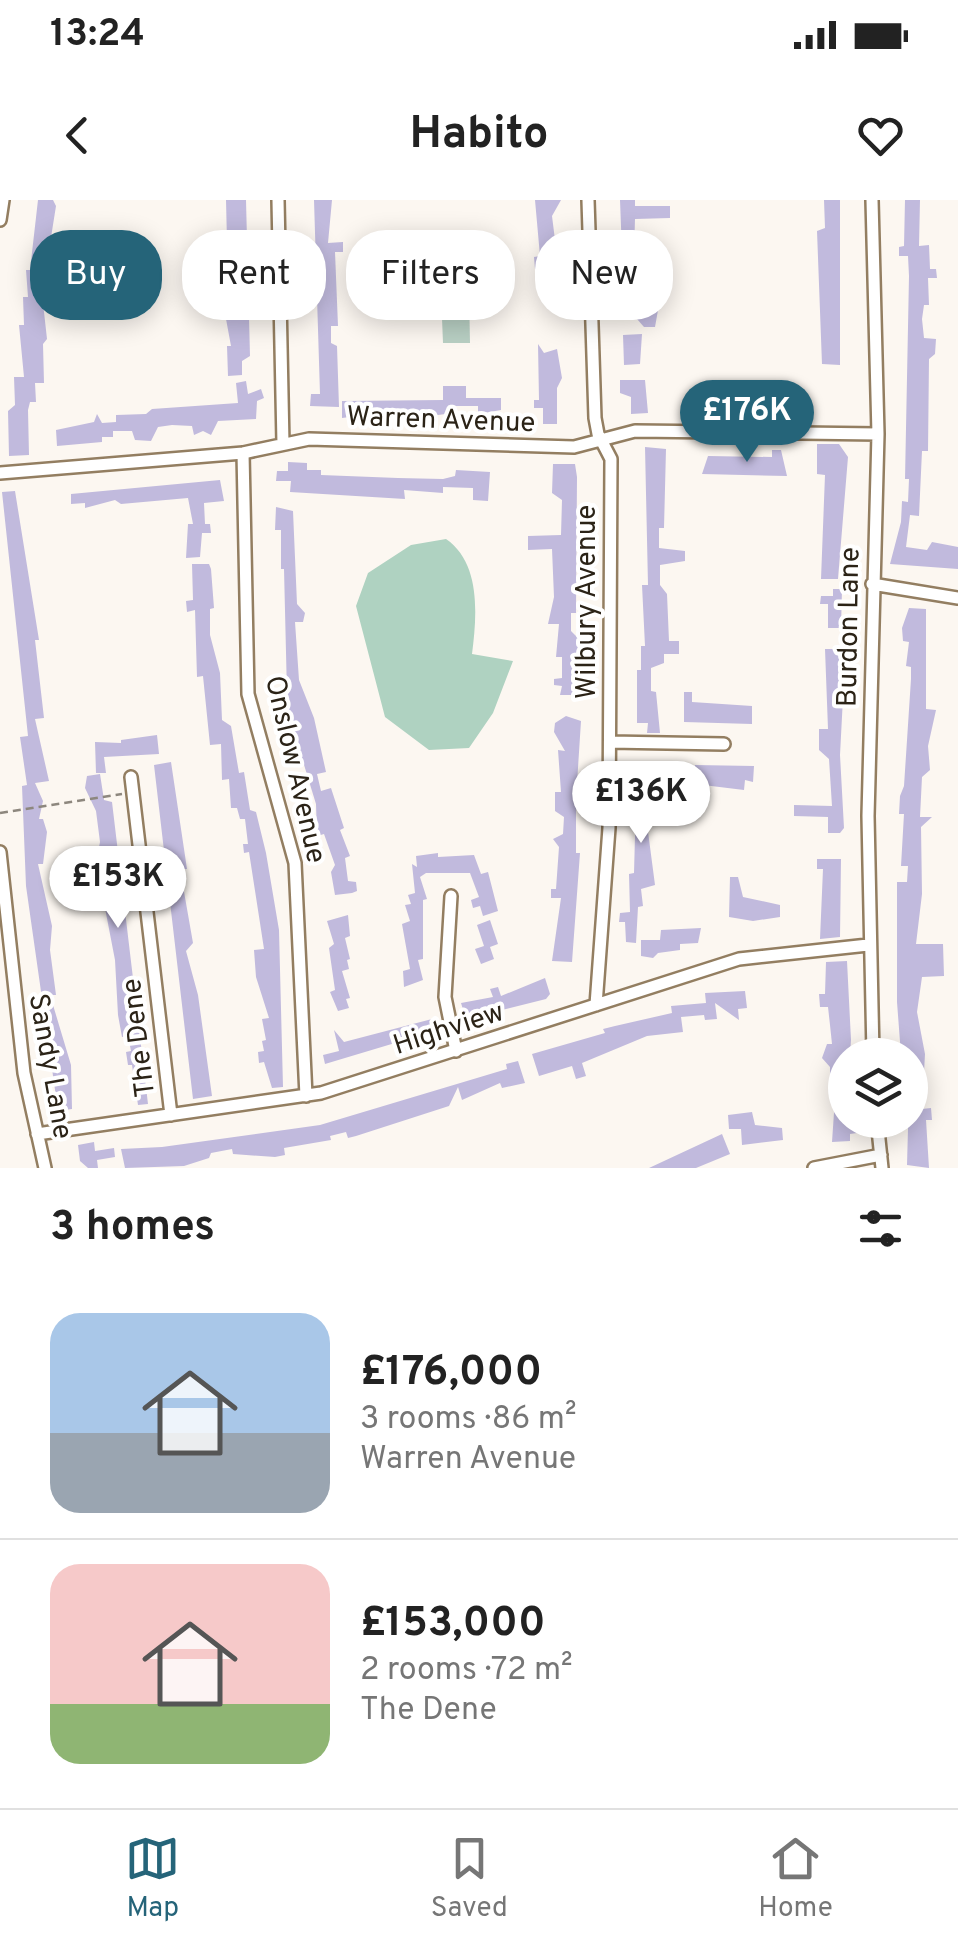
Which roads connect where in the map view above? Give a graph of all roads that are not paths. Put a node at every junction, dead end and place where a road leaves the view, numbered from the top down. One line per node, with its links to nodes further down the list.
1 (2, 200): 5 (street)
2 (278, 200): 8 (street)
3 (588, 200): 7 (street, Wilbury Avenue)
4 (872, 200): 6 (street, Burdon Lane)
5 (0, 220)
6 (878, 434): 7 (street, Warren Avenue); 11 (street, Burdon Lane)
7 (602, 440): 8 (street, Warren Avenue); 13 (street, Wilbury Avenue)
8 (283, 444): 9 (street, Warren Avenue)
9 (243, 453): 10 (street, Warren Avenue); 22 (street, Onslow Avenue)
10 (0, 473)
11 (872, 584): 12 (street); 18 (street, Burdon Lane)
12 (958, 598)
13 (610, 742): 14 (street); 19 (street, Wilbury Avenue)
14 (724, 744)
15 (131, 777): 23 (street, The Dene)
16 (0, 852): 24 (street, Sandy Lane)
17 (452, 896): 21 (street)
18 (868, 945): 19 (street, Highview); 20 (street, Burdon Lane)
19 (596, 1005): 21 (street, Highview)
20 (871, 1038)
21 (456, 1050): 22 (street, Highview)
22 (306, 1096): 23 (street, Highview)
23 (171, 1115): 24 (street, Highview)
24 (37, 1134): 26 (street, Sandy Lane)
25 (882, 1162): 27 (street)
26 (45, 1168)
27 (814, 1168)

